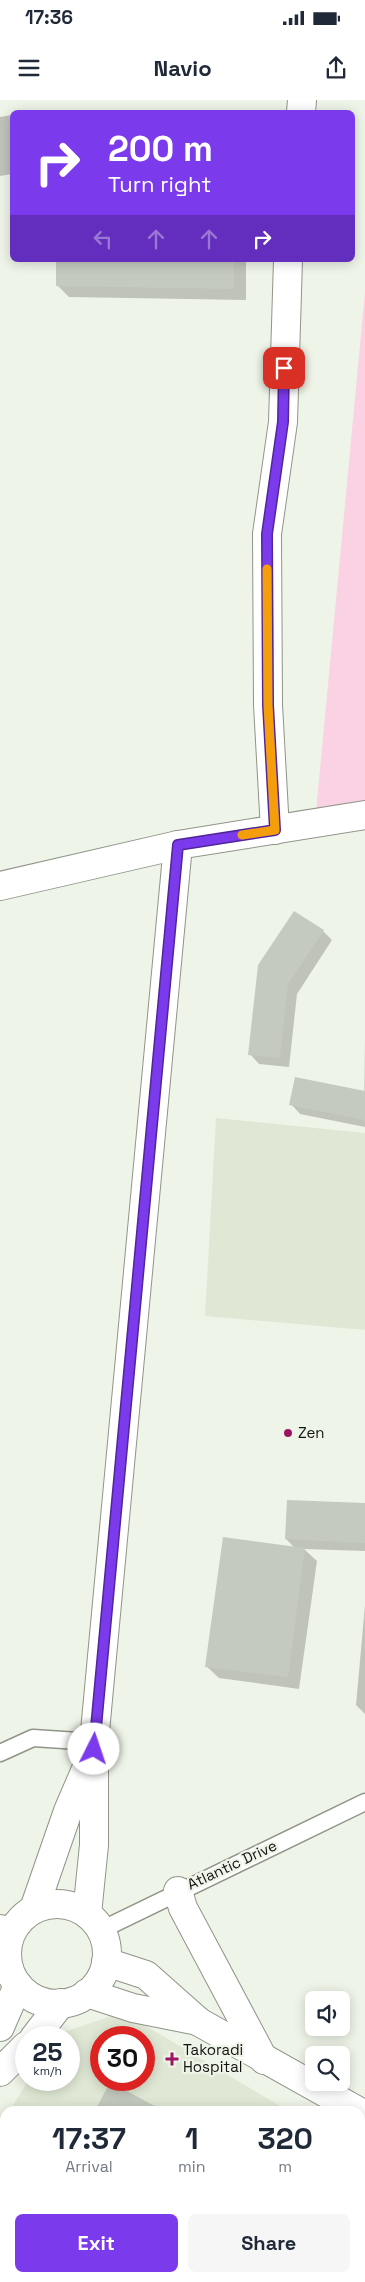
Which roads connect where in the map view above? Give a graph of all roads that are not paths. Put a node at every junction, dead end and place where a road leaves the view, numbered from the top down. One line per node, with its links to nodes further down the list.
1 (288, 262): 3 (street)
2 (365, 815): 3 (street)
3 (275, 830): 4 (street)
4 (178, 845): 5 (street); 6 (street)
5 (0, 886)
6 (94, 1746): 7 (lane); 10 (street); 11 (street)
7 (0, 1753)
8 (365, 1802): 9 (lane, Atlantic Drive)
9 (178, 1891): 11 (lane, Atlantic Drive); 21 (street)
10 (34, 1910): 11 (street); 12 (street)
11 (94, 1922): 13 (street)
12 (5, 1930): 14 (street)
13 (106, 1962): 15 (street); 17 (street)
14 (8, 1971): 16 (street); 19 (street)
15 (87, 1993): 16 (street); 17 (street)
16 (61, 2003): 18 (street)
17 (199, 2022): 21 (street)
18 (43, 2026)
19 (0, 2027)
20 (15, 2057): 22 (street)
21 (264, 2060): 23 (street)
22 (0, 2072)
23 (348, 2106)

